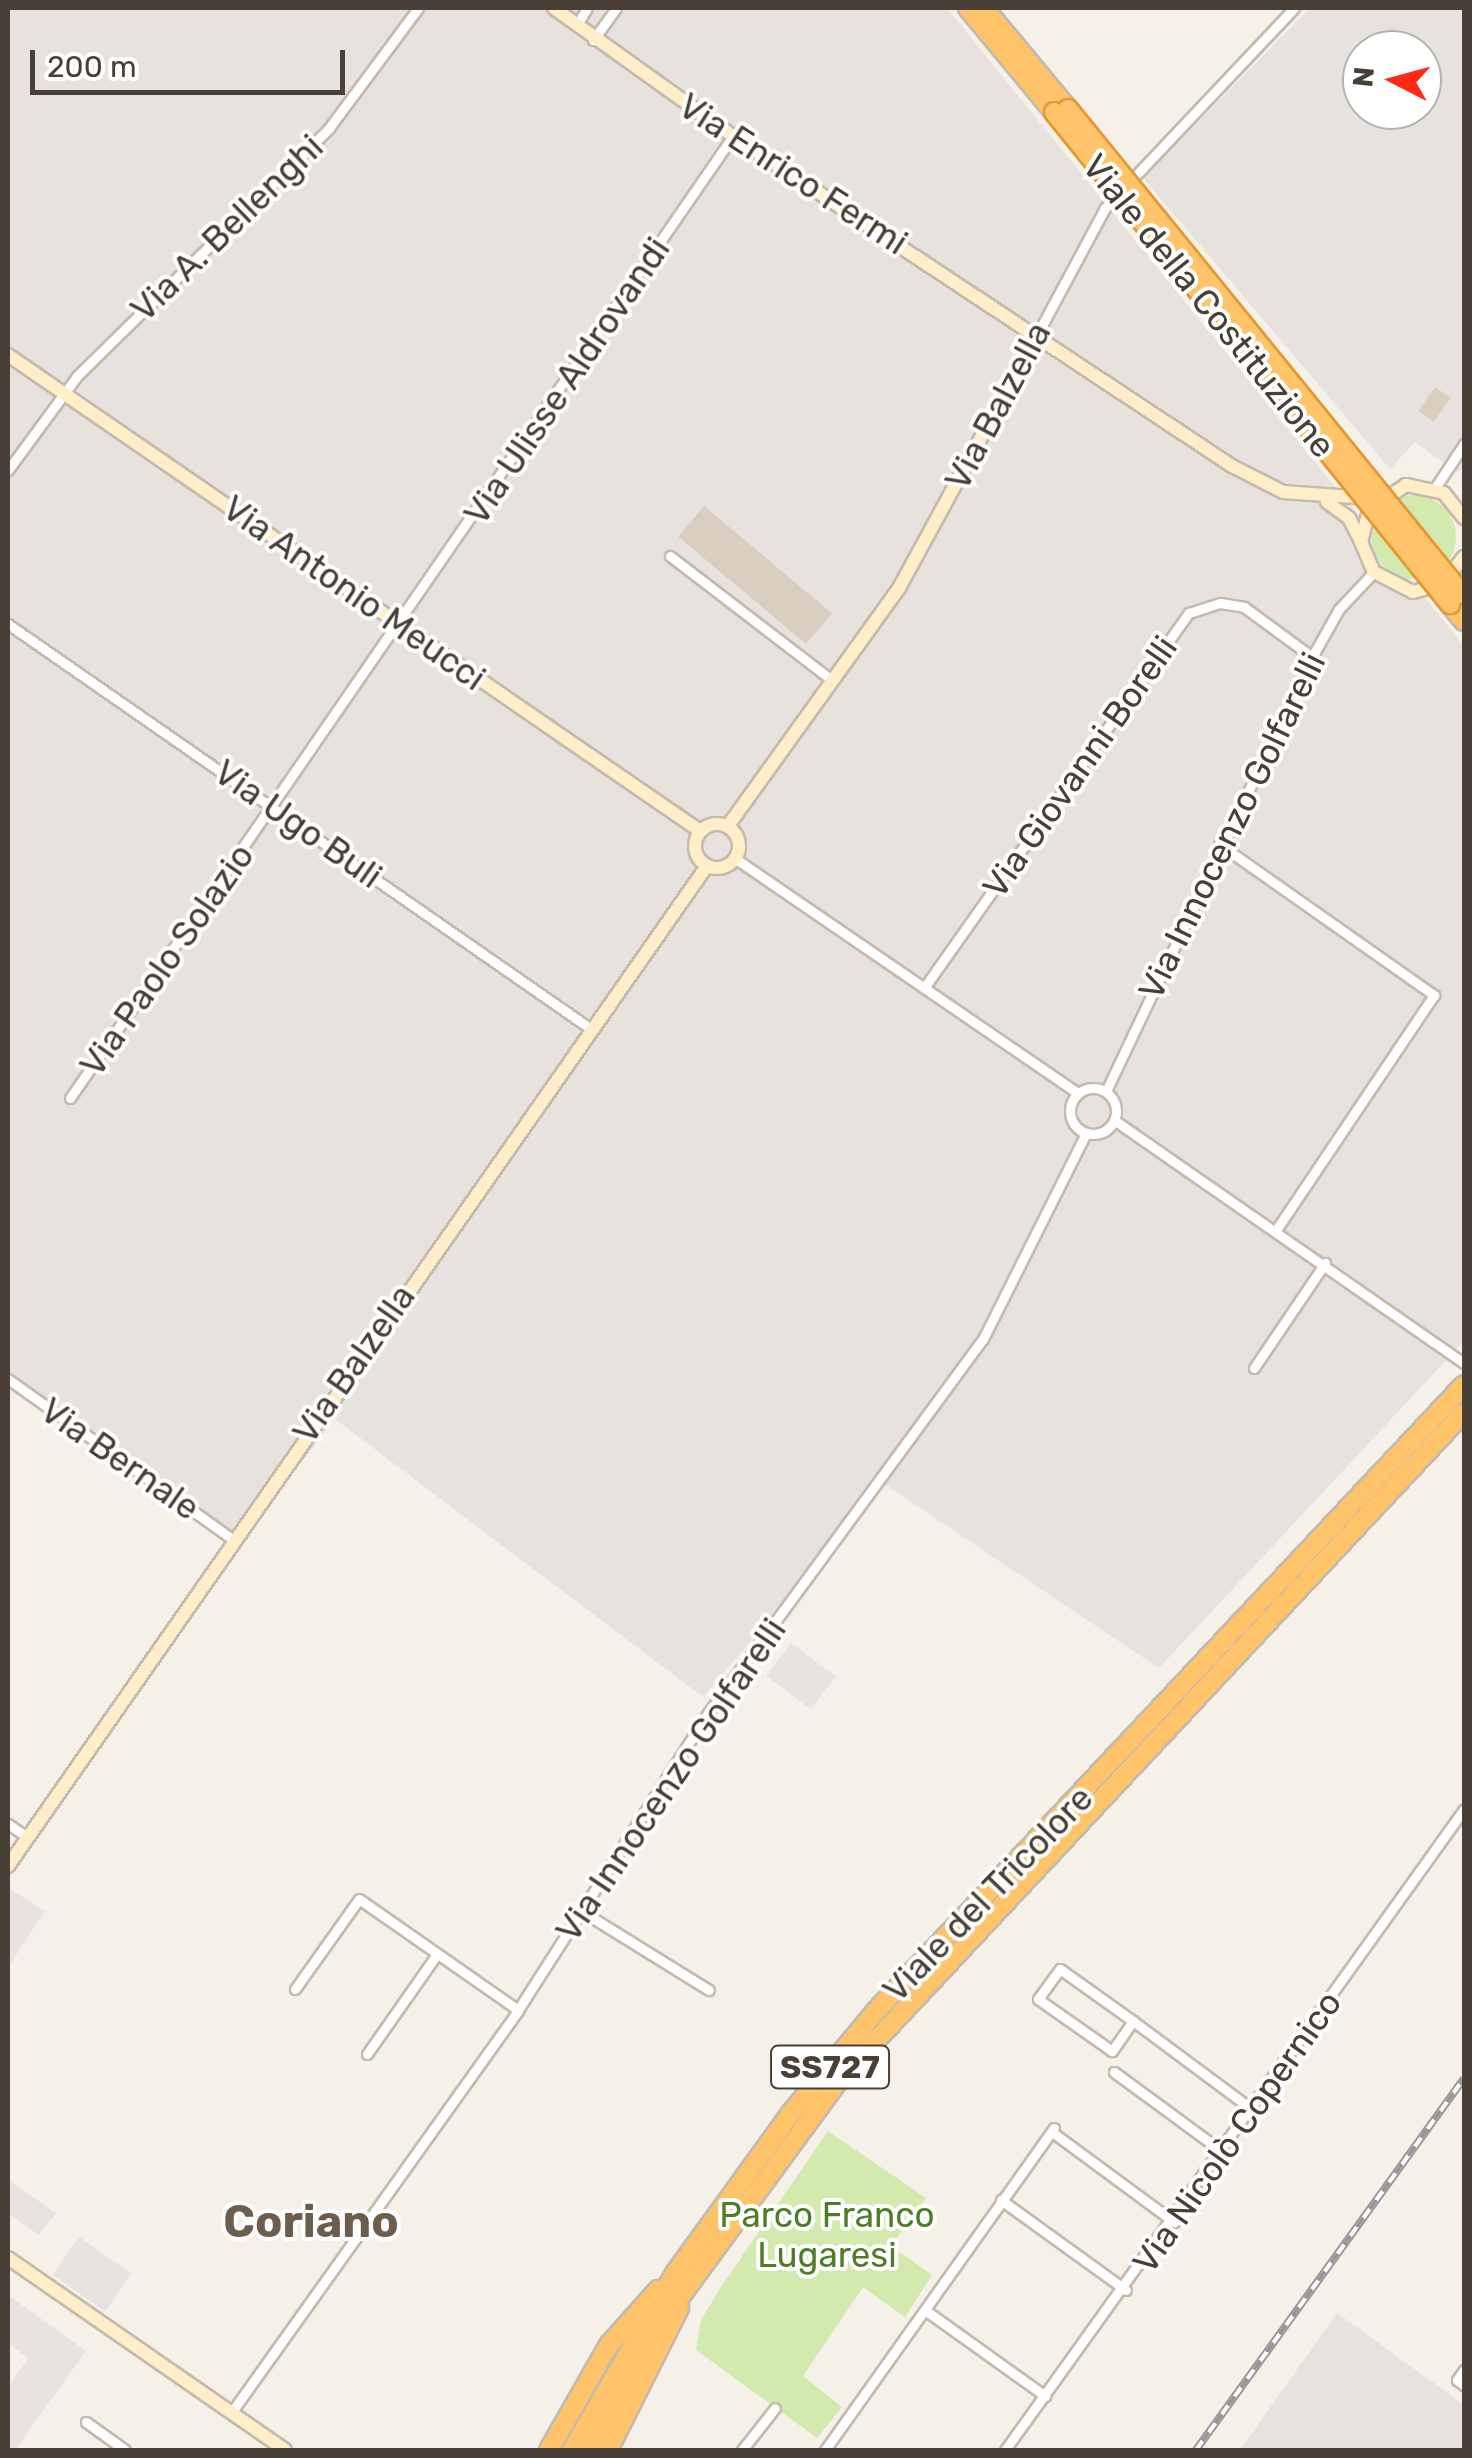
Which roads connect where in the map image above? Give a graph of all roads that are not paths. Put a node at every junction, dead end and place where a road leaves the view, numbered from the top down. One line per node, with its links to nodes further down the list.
1 (418, 8): 14 (street, Via A. Bellenghi)
2 (554, 8): 8 (street, Via Enrico Fermi)
3 (587, 8): 8 (street)
4 (616, 8): 9 (street)
5 (968, 8): 10 (highway, Viale della Costituzione)
6 (984, 8): 10 (highway, Viale della Costituzione)
7 (1294, 8): 12 (street, Via Balzella)
8 (578, 23): 9 (street, Via Enrico Fermi)
9 (593, 40): 11 (street, Via Enrico Fermi)
10 (1061, 111): 25 (highway, Viale della Costituzione, bridge)
11 (733, 136): 12 (street, Via Enrico Fermi); 28 (street, Via Ulisse Aldrovandi)
12 (1038, 333): 19 (street, Via Enrico Fermi); 30 (street, Via Balzella)
13 (8, 355): 14 (street, Via Antonio Meucci)
14 (62, 393): 16 (street, Via A. Bellenghi); 28 (street, Via Antonio Meucci)
15 (1464, 444): 17 (street)
16 (8, 470)
17 (1435, 488): 18 (street); 20 (street)
18 (1380, 497): 19 (street); 21 (street)
19 (1320, 499): 21 (street)
20 (1463, 512)
21 (1362, 542): 24 (street)
22 (670, 556): 30 (street)
23 (1464, 560): 24 (street)
24 (1374, 572): 29 (street, Via Innocenzo Golfarelli)
25 (1459, 598): 26 (highway, Viale della Costituzione)
26 (1464, 620)
27 (8, 624): 31 (street, Via Ugo Buli)
28 (402, 625): 31 (street, Via Paolo Solazio); 33 (street, Via Antonio Meucci)
29 (1312, 657): 34 (street, Via Innocenzo Golfarelli); 37 (street, Via Giovanni Borelli)
30 (833, 681): 32 (street, Via Balzella)
31 (275, 808): 38 (street, Via Ugo Buli); 41 (street, Via Paolo Solazio)
32 (728, 826): 33 (street); 35 (street)
33 (700, 832): 36 (street)
34 (1219, 844): 39 (street, Via Innocenzo Golfarelli); 44 (street)
35 (736, 859): 36 (street); 37 (street)
36 (706, 866): 38 (street, Via Balzella)
37 (924, 988): 40 (street)
38 (588, 1027): 51 (street, Via Balzella)
39 (1106, 1091): 40 (street); 42 (street)
40 (1078, 1093): 43 (street)
41 (70, 1098)
42 (1114, 1120): 43 (street); 44 (street)
43 (1086, 1132): 57 (street, Via Innocenzo Golfarelli)
44 (1277, 1229): 45 (street)
45 (1325, 1263): 46 (street); 47 (street)
46 (1464, 1363)
47 (1254, 1368)
48 (8, 1379): 51 (street, Via Bernale)
49 (1464, 1386): 52 (highway, Viale del Tricolore / SS727)
50 (1464, 1412): 52 (highway, Viale del Tricolore / SS727)
51 (232, 1539): 55 (street, Via Balzella)
52 (1170, 1710): 70 (highway, Viale del Tricolore / SS727)
53 (1464, 1809): 65 (street, Via Nicolò Copernico)
54 (8, 1824): 55 (street)
55 (28, 1837): 56 (street, Via Balzella)
56 (8, 1866)
57 (583, 1912): 60 (street); 61 (street, Via Innocenzo Golfarelli)
58 (437, 1954): 59 (street); 61 (street); 63 (street)
59 (295, 1989)
60 (709, 1990)
61 (518, 2010): 77 (street, Via Innocenzo Golfarelli)
62 (1133, 2021): 62 (street); 65 (street)
63 (368, 2054)
64 (1114, 2072): 66 (street)
65 (1253, 2110): 66 (street, Via Nicolò Copernico)
66 (1223, 2152): 68 (street, Via Nicolò Copernico)
67 (1001, 2200): 68 (street); 71 (street); 72 (street)
68 (1174, 2222): 71 (street, Via Nicolò Copernico)
69 (8, 2258): 77 (street)
70 (681, 2280): 81 (highway); 82 (highway, Viale del Tricolore / SS727); 83 (highway, Viale del Tricolore / SS727); 84 (highway)
71 (1126, 2290): 75 (street, Via Nicolò Copernico)
72 (925, 2310): 75 (street); 86 (street)
73 (1464, 2370): 74 (street)
74 (1464, 2385)
75 (1045, 2396): 87 (street, Via Nicolò Copernico)
76 (775, 2408): 85 (street)
77 (231, 2413): 80 (street)
78 (86, 2422): 79 (street)
79 (125, 2450)
80 (285, 2450)
81 (548, 2450)
82 (572, 2450)
83 (590, 2450)
84 (608, 2450)
85 (742, 2450)
86 (825, 2450)
87 (1005, 2450)

